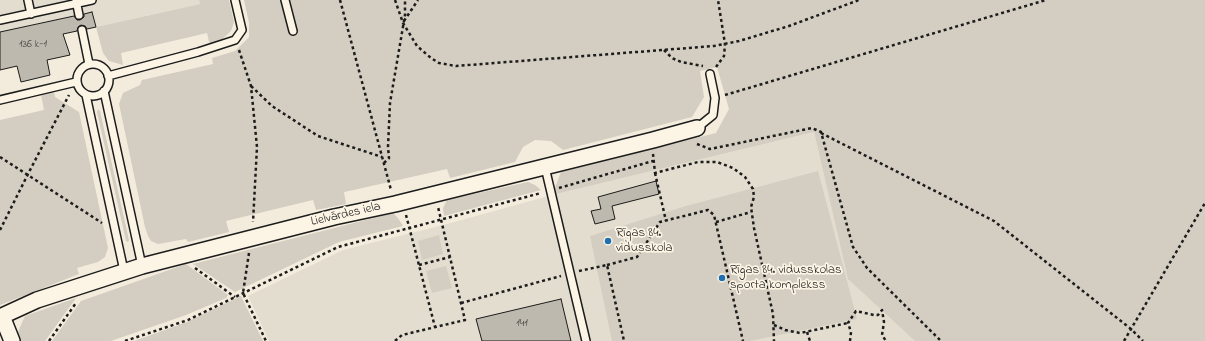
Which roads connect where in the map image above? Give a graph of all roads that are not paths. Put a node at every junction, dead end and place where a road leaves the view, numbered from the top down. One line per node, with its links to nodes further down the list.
1 (28, 0): 6 (lane)
2 (92, 0): 5 (lane)
3 (235, 0): 13 (lane)
4 (285, 0): 10 (lane)
5 (76, 2): 6 (lane); 7 (lane)
6 (31, 14): 8 (lane)
7 (80, 15)
8 (0, 20)
9 (82, 30): 11 (lane)
10 (293, 31)
11 (89, 64): 13 (lane); 14 (lane)
12 (710, 74): 18 (lane)
13 (108, 76): 15 (lane)
14 (76, 82): 16 (lane); 17 (lane)
15 (104, 91): 16 (lane); 20 (lane)
16 (86, 95): 21 (lane)
17 (0, 100)
18 (697, 128): 19 (street, Lielvārdes iela)
19 (545, 167): 20 (street, Lielvārdes iela); 24 (lane)
20 (142, 266): 21 (street, Lielvārdes iela)
21 (124, 271): 22 (street, Lielvārdes iela)
22 (1, 316): 23 (street)
23 (12, 341)
24 (586, 341)

